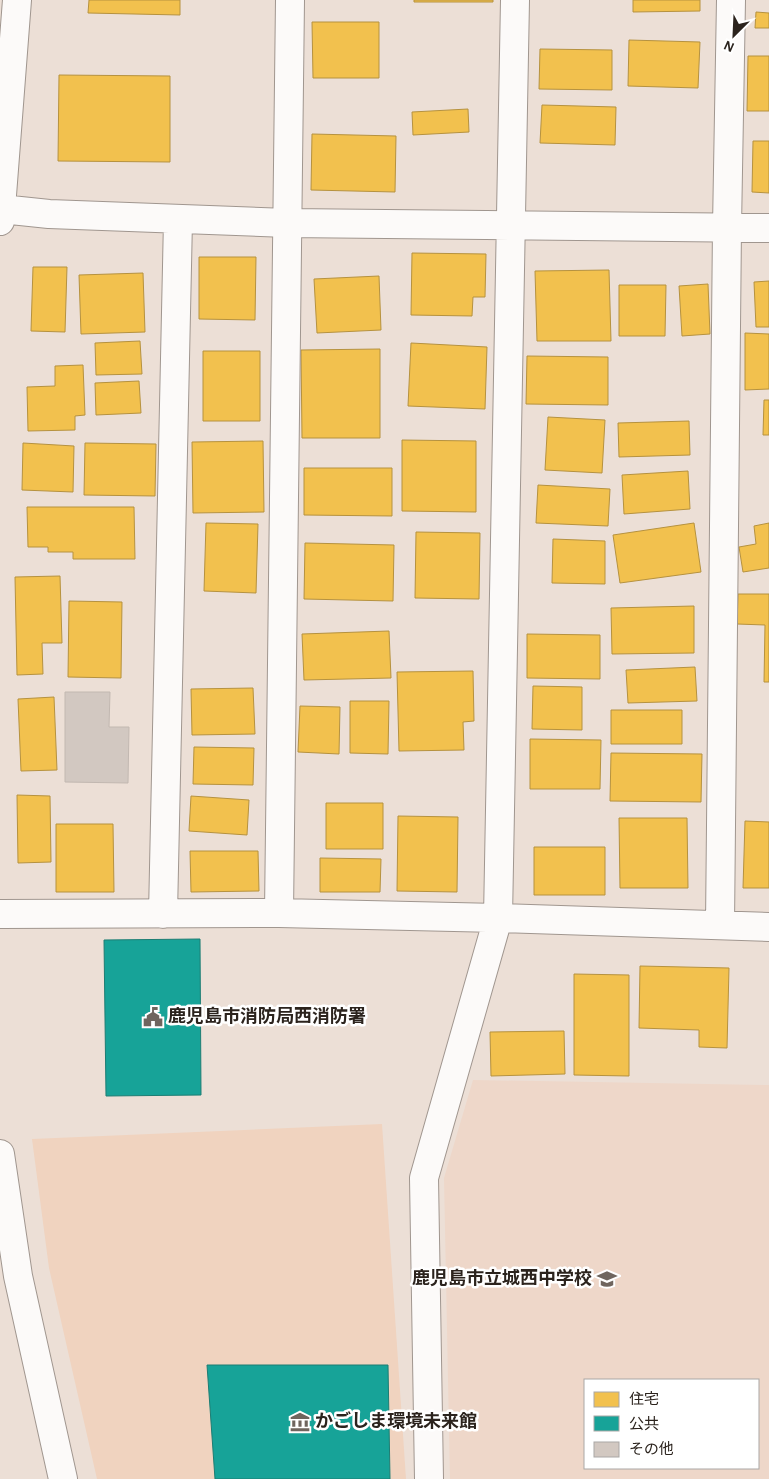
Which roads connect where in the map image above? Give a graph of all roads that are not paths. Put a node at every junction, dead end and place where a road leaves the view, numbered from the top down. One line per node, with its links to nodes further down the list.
1 (17, 0): 5 (street)
2 (290, 0): 7 (street)
3 (515, 0): 8 (street)
4 (731, 0): 9 (street)
5 (0, 215): 6 (street)
6 (178, 220): 7 (street); 13 (street)
7 (287, 223): 8 (street); 11 (street)
8 (512, 226): 9 (street); 14 (street)
9 (727, 227): 10 (street); 15 (street)
10 (769, 228)
11 (279, 913): 13 (street); 14 (street)
12 (0, 914): 13 (street)
13 (164, 914)
14 (498, 918): 15 (street); 19 (street)
15 (720, 925): 16 (street)
16 (769, 926)
17 (0, 1154): 18 (street)
18 (63, 1479)
19 (429, 1479)

